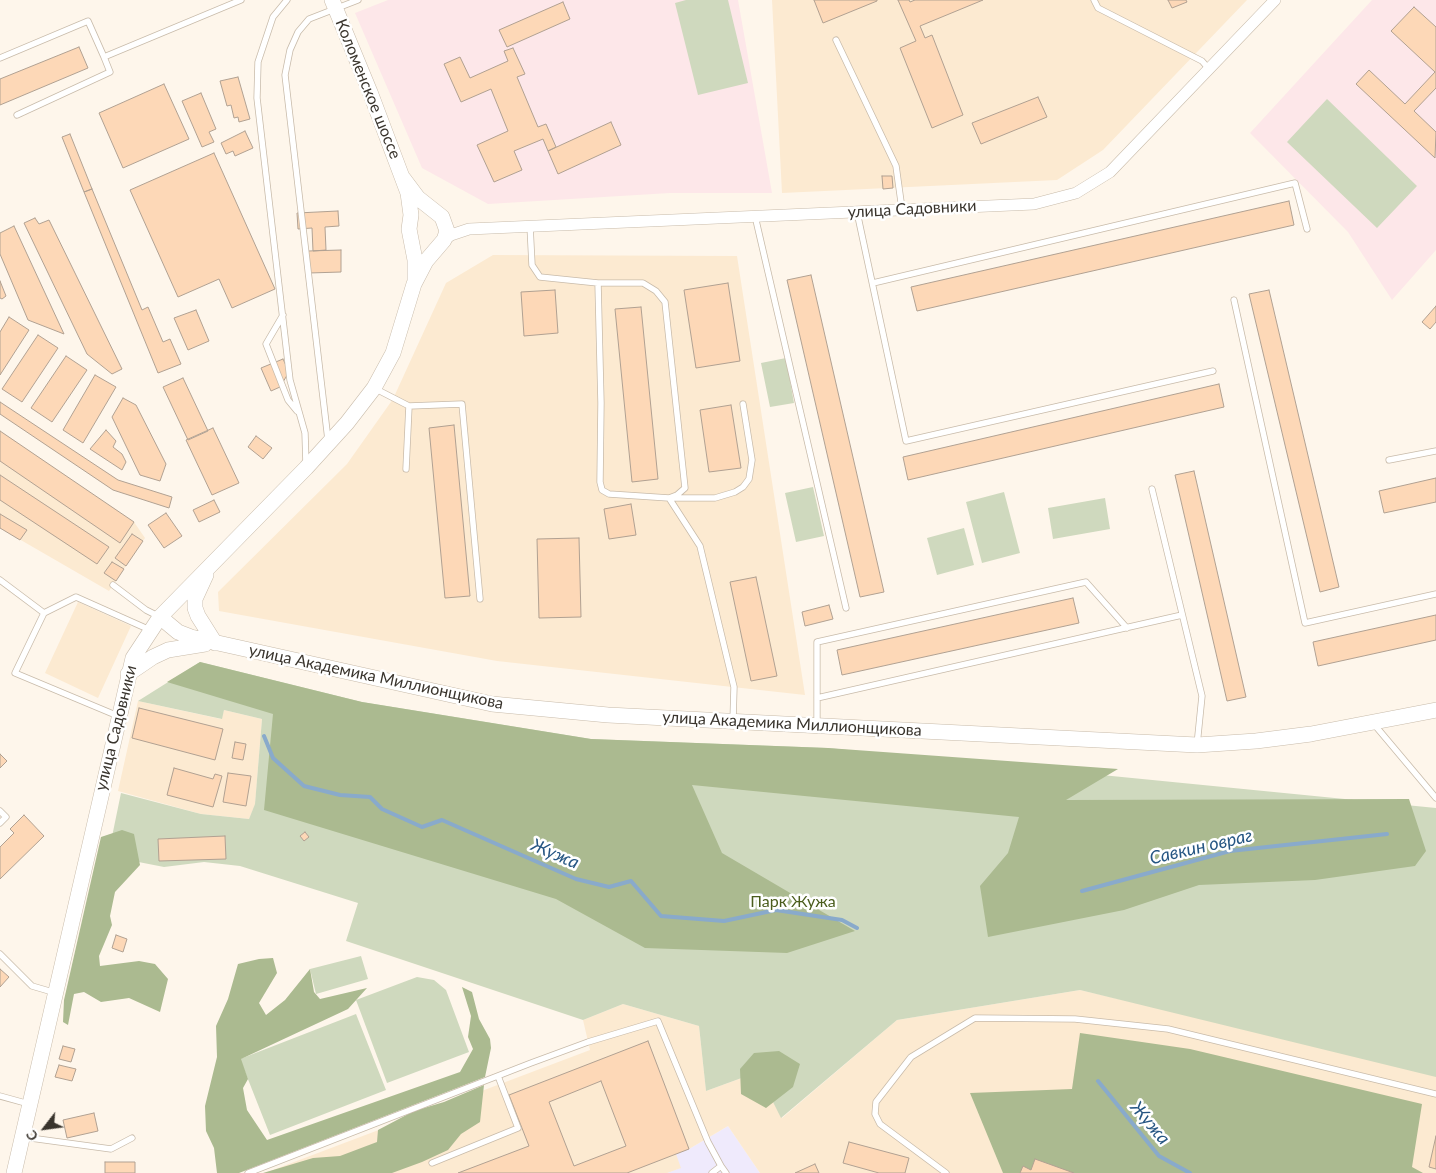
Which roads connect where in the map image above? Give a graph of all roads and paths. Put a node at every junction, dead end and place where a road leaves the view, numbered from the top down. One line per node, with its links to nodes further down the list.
1 (241, 0): 8 (lane)
2 (287, 0): 27 (lane)
3 (358, 0): 6 (lane)
4 (1094, 0): 10 (lane)
5 (1275, 0): 10 (street, улица Садовники)
6 (334, 5): 12 (street, Коломенское шоссе); 33 (lane)
7 (836, 40): 13 (lane)
8 (104, 57): 9 (lane); 11 (lane)
9 (0, 58)
10 (1209, 69): 13 (street, улица Садовники)
11 (17, 115)
12 (403, 178): 15 (street, Коломенское шоссе); 17 (street, Коломенское шоссе)
13 (902, 209): 14 (street, улица Садовники)
14 (857, 212): 16 (street, улица Садовники); 25 (lane)
15 (439, 215): 17 (street); 19 (street, улица Садовники); 22 (street)
16 (755, 216): 18 (street, улица Садовники); 45 (lane)
17 (410, 224): 21 (street, улица Садовники)
18 (530, 226): 19 (street, улица Садовники); 23 (lane)
19 (469, 229): 22 (street, улица Садовники)
20 (1306, 229): 25 (lane)
21 (412, 240): 22 (street, улица Садовники); 24 (street, улица Садовники)
22 (442, 242): 24 (street, улица Садовники)
23 (598, 283): 39 (lane); 39 (lane)
24 (414, 284): 29 (street, улица Садовники)
25 (873, 284): 28 (lane)
26 (1234, 300): 43 (lane)
27 (283, 315): 32 (lane); 32 (lane)
28 (1213, 371)
29 (374, 388): 31 (lane); 33 (street, улица Садовники)
30 (743, 404): 39 (lane)
31 (409, 406): 37 (lane); 44 (lane)
32 (300, 415): 36 (lane)
33 (328, 444): 36 (street, улица Садовники)
34 (1436, 451): 35 (lane)
35 (1389, 460)
36 (306, 468): 40 (street, улица Садовники)
37 (406, 469)
38 (1152, 489): 47 (lane)
39 (669, 498): 56 (lane)
40 (210, 565): 48 (street, улица Садовники); 51 (street)
41 (0, 580): 46 (lane)
42 (113, 585): 48 (lane)
43 (1436, 594)
44 (480, 599)
45 (846, 608)
46 (44, 613): 50 (lane); 55 (lane)
47 (1182, 615): 49 (lane); 59 (lane)
48 (160, 617): 50 (street, улица Садовники); 51 (street, улица Академика Миллионщикова)
49 (1127, 628): 53 (lane); 53 (lane)
50 (150, 630): 52 (street, улица Садовники)
51 (215, 643): 52 (street); 56 (street, улица Академика Миллионщикова)
52 (128, 674): 55 (street, улица Садовники)
53 (817, 698): 58 (lane)
54 (1436, 710): 57 (street, улица Академика Миллионщикова)
55 (118, 716): 64 (street, улица Садовники)
56 (733, 722): 58 (street, улица Академика Миллионщикова)
57 (1373, 723): 59 (street, улица Академика Миллионщикова); 60 (lane)
58 (817, 726): 59 (street, улица Академика Миллионщикова)
59 (1197, 744)
60 (1436, 798)
61 (0, 811): 62 (lane)
62 (0, 823)
63 (0, 954): 64 (lane)
64 (56, 993): 68 (street, улица Садовники)
65 (498, 1076): 71 (lane); 72 (lane); 74 (lane)
66 (1436, 1094): 77 (lane)
67 (0, 1096): 68 (lane)
68 (31, 1104): 69 (street, улица Садовники)
69 (23, 1137): 70 (lane); 73 (street, улица Садовники)
70 (132, 1138)
71 (432, 1163)
72 (720, 1166): 75 (lane); 76 (lane)
73 (14, 1173)
74 (248, 1173)
75 (712, 1173)
76 (726, 1173)
77 (946, 1173)

